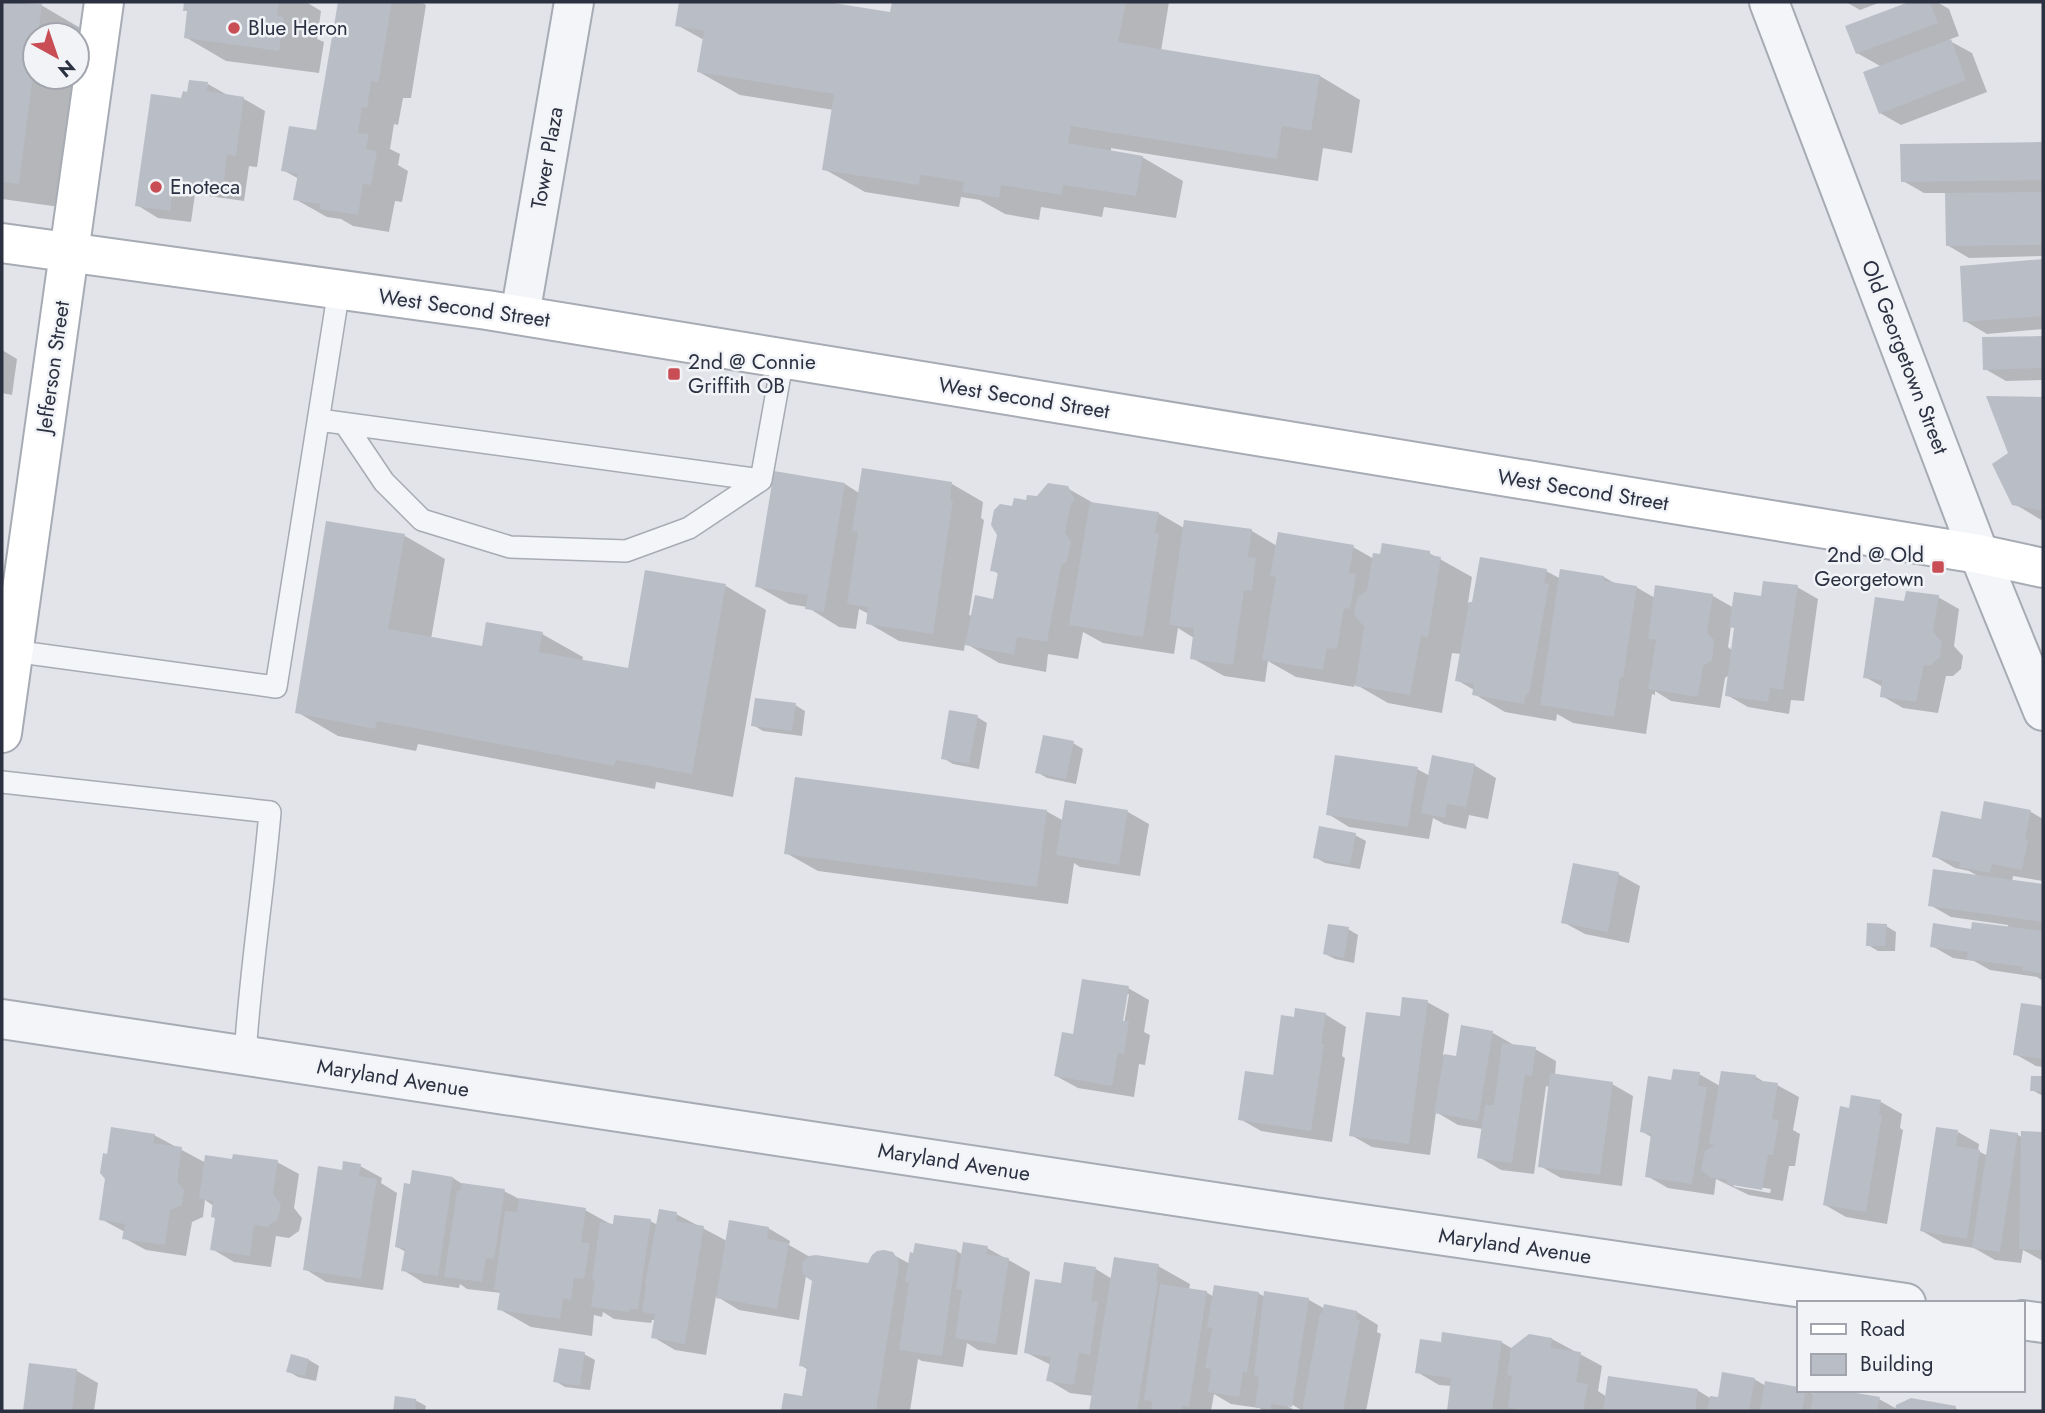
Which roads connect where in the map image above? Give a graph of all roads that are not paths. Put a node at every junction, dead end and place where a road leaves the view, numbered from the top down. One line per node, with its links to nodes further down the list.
1 (104, 2): 5 (street, Jefferson Street)
2 (574, 2): 7 (street, Tower Plaza)
3 (1769, 2): 12 (street, Old Georgetown Street)
4 (2, 243): 5 (street, West Second Street)
5 (69, 253): 6 (street, West Second Street); 14 (street, Jefferson Street)
6 (339, 289): 7 (street, West Second Street); 9 (lane)
7 (520, 315): 8 (street, West Second Street)
8 (783, 358): 11 (lane); 12 (street, West Second Street)
9 (319, 421): 10 (lane); 14 (lane)
10 (345, 424): 11 (lane); 11 (lane)
11 (761, 480)
12 (1979, 554): 13 (street, West Second Street); 15 (street, Old Georgetown Street)
13 (2043, 568)
14 (13, 651): 16 (street, Jefferson Street)
15 (2043, 711)
16 (2, 733)
17 (2, 782): 19 (lane)
18 (2, 1019): 19 (street, Maryland Avenue)
19 (245, 1056): 20 (street, Maryland Avenue)
20 (1892, 1301)
21 (2024, 1320): 22 (street)
22 (2043, 1323)

